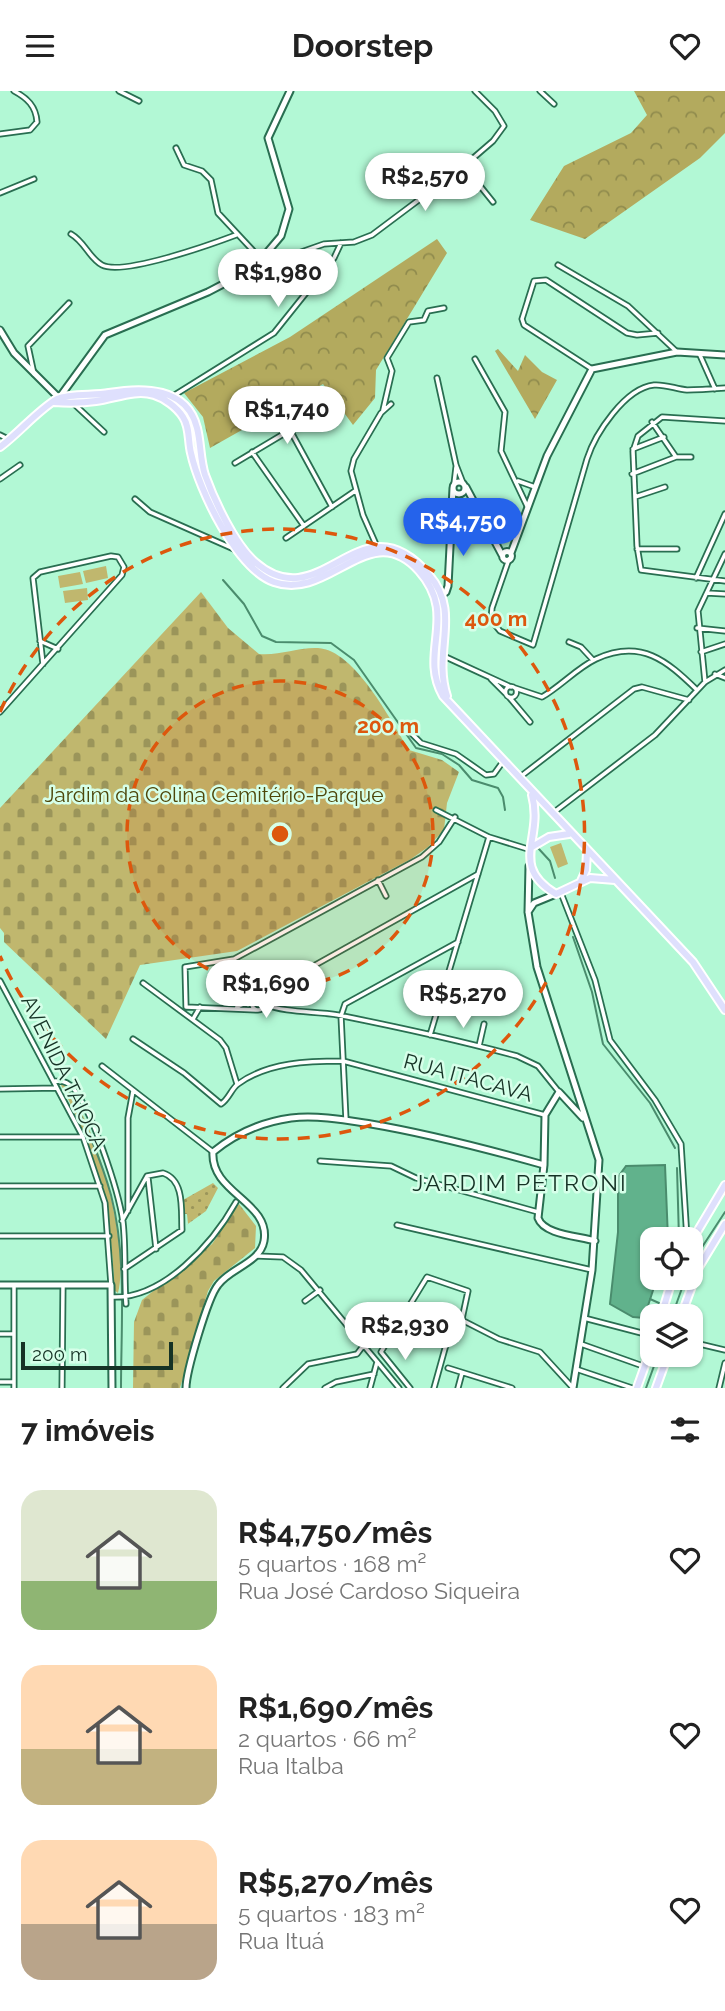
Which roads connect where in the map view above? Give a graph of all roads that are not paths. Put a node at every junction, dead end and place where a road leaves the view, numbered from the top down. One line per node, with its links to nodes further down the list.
1 (14, 91): 8 (street)
2 (119, 91): 6 (street)
3 (290, 91): 17 (street)
4 (475, 91): 10 (street)
5 (540, 91): 7 (street)
6 (139, 101)
7 (554, 104)
8 (0, 134)
9 (176, 148): 15 (street)
10 (464, 166): 13 (street); 16 (street)
11 (34, 179): 12 (street)
12 (0, 193)
13 (493, 202)
14 (71, 234): 15 (street)
15 (236, 235): 17 (street)
16 (341, 243): 19 (street); 34 (street)
17 (260, 258): 19 (street)
18 (558, 265): 23 (street)
19 (254, 268): 35 (street)
20 (69, 303): 29 (street)
21 (444, 307): 39 (street)
22 (0, 330): 29 (street)
23 (658, 333): 24 (street); 28 (street)
24 (677, 352): 25 (street); 28 (street)
25 (699, 353): 26 (street); 32 (street)
26 (725, 355)
27 (475, 359): 56 (street)
28 (592, 369): 60 (street)
29 (34, 374): 35 (street)
30 (437, 378): 54 (street)
31 (725, 388): 32 (street)
32 (715, 389): 78 (street)
33 (158, 393): 34 (main road); 35 (main road); 36 (main road); 76 (main road)
34 (172, 397): 73 (main road)
35 (56, 400): 36 (main road); 46 (main road)
36 (72, 403): 43 (street)
37 (391, 404): 39 (street)
38 (327, 408): 42 (street)
39 (382, 412): 62 (street)
40 (725, 421): 41 (street)
41 (652, 422): 45 (street); 48 (street)
42 (290, 430): 49 (street); 67 (street)
43 (104, 432)
44 (0, 435): 46 (street)
45 (665, 437): 48 (street); 50 (street)
46 (10, 440): 47 (main road)
47 (0, 447)
48 (633, 449): 55 (street)
49 (252, 452): 52 (street); 71 (street)
50 (676, 457): 51 (street); 55 (street)
51 (691, 457)
52 (235, 463)
53 (20, 465): 57 (street)
54 (456, 465): 58 (street); 59 (street)
55 (632, 474): 64 (street)
56 (514, 478): 60 (street); 69 (street)
57 (0, 479)
58 (464, 485): 59 (street); 63 (street); 66 (street)
59 (453, 486): 63 (street); 68 (street)
60 (535, 487): 69 (street)
61 (665, 487): 64 (street)
62 (355, 491): 67 (street); 73 (street)
63 (460, 494): 66 (street); 68 (street)
64 (635, 497): 74 (street)
65 (135, 499): 76 (street)
66 (476, 505): 78 (street)
67 (332, 507): 71 (street)
68 (452, 508): 84 (street)
69 (528, 508): 78 (street)
70 (725, 514): 79 (street)
71 (304, 526): 72 (street)
72 (286, 538)
73 (378, 549): 76 (main road); 84 (main road)
74 (637, 549): 75 (street); 79 (street)
75 (677, 549)
76 (236, 550)
77 (725, 554): 81 (street)
78 (510, 556)
79 (696, 578): 81 (street)
80 (725, 580): 81 (street)
81 (712, 581): 82 (street)
82 (707, 591): 83 (street); 85 (street)
83 (725, 594)
84 (440, 597): 92 (main road)
85 (697, 628): 86 (street); 91 (street)
86 (725, 631)
87 (40, 641): 90 (street); 90 (street); 94 (street)
88 (569, 642): 93 (street)
89 (725, 644): 91 (street)
90 (58, 649): 94 (street)
91 (701, 652): 99 (street)
92 (438, 653): 97 (street); 107 (main road)
93 (593, 660): 100 (street); 101 (street)
94 (43, 664): 104 (street)
95 (725, 670): 96 (street)
96 (715, 674): 98 (street); 99 (street)
97 (489, 677): 100 (street); 102 (street)
98 (725, 678)
99 (705, 682): 101 (street)
100 (513, 687): 102 (street); 102 (street)
101 (697, 690): 103 (street)
102 (508, 696): 105 (street)
103 (689, 700): 108 (street); 111 (street)
104 (0, 712)
105 (530, 722)
106 (411, 733): 107 (street)
107 (502, 762): 108 (main road)
108 (518, 778): 109 (main road)
109 (531, 793): 111 (main road); 115 (main road)
110 (436, 810): 112 (street)
111 (551, 814): 113 (main road)
112 (455, 817): 114 (street); 119 (street)
113 (571, 835): 115 (main road); 116 (main road)
114 (489, 837): 115 (street); 118 (street)
115 (531, 848): 117 (main road)
116 (587, 852): 120 (main road); 121 (main road)
117 (529, 866): 122 (main road); 124 (street)
118 (478, 874): 125 (street); 130 (street)
119 (378, 880): 123 (street); 126 (street)
120 (615, 880): 121 (main road); 138 (main road)
121 (580, 882): 122 (main road)
122 (559, 893): 124 (street); 171 (street)
123 (386, 896)
124 (528, 912): 155 (street)
125 (458, 942): 139 (street); 142 (street)
126 (234, 959): 127 (street); 132 (street)
127 (237, 970)
128 (0, 981): 147 (street, AVENIDA TAIOCA)
129 (143, 983): 134 (street)
130 (256, 998): 131 (street); 135 (street); 136 (street)
131 (264, 1004): 136 (street); 137 (street)
132 (186, 1007): 133 (street); 134 (street)
133 (200, 1007): 135 (street); 140 (street)
134 (177, 1008): 140 (street)
135 (235, 1008): 136 (street)
136 (258, 1009): 137 (street)
137 (276, 1009): 139 (street)
138 (725, 1010)
139 (341, 1016): 142 (street); 145 (street)
140 (194, 1019): 148 (street)
141 (484, 1024): 144 (street)
142 (430, 1035): 144 (street)
143 (133, 1039): 148 (street, RUA ITACAVA)
144 (479, 1046): 152 (street)
145 (344, 1061): 148 (street, RUA ITACAVA); 153 (street, RUA ITACAVA); 154 (street)
146 (102, 1066): 151 (street)
147 (54, 1081): 149 (street, AVENIDA TAIOCA); 168 (street)
148 (237, 1084)
149 (58, 1088): 150 (street); 157 (street, AVENIDA TAIOCA)
150 (0, 1089)
151 (133, 1091): 158 (street); 167 (street)
152 (559, 1092): 153 (street); 155 (street)
153 (545, 1115): 160 (street)
154 (346, 1120): 158 (street); 160 (street)
155 (586, 1121): 175 (street)
156 (0, 1137): 157 (street)
157 (83, 1137): 164 (street, AVENIDA TAIOCA)
158 (213, 1152): 177 (street)
159 (320, 1161): 166 (street)
160 (544, 1165): 166 (street)
161 (147, 1177): 167 (street); 176 (street); 176 (street)
162 (725, 1185): 172 (main road)
163 (0, 1186): 164 (street)
164 (100, 1186): 174 (street, AVENIDA TAIOCA)
165 (236, 1202): 185 (street)
166 (538, 1212): 175 (street)
167 (128, 1213): 168 (street)
168 (122, 1221): 178 (street)
169 (725, 1224): 188 (main road)
170 (397, 1225): 179 (street)
171 (686, 1227)
172 (700, 1227)
173 (0, 1235): 174 (street)
174 (109, 1236): 183 (street, AVENIDA TAIOCA)
175 (595, 1241): 179 (street)
176 (156, 1249): 178 (street)
177 (257, 1256): 184 (street); 212 (street)
178 (124, 1269): 185 (street)
179 (592, 1270): 189 (street)
180 (0, 1285): 181 (street)
181 (14, 1285): 182 (street); 193 (street)
182 (63, 1285): 183 (street); 210 (street)
183 (111, 1285): 185 (street, AVENIDA TAIOCA)
184 (320, 1290): 186 (street); 196 (street)
185 (119, 1298): 187 (street); 211 (street, AVENIDA TAIOCA)
186 (305, 1301)
187 (126, 1304)
188 (685, 1304)
189 (583, 1317): 191 (street); 194 (street)
190 (462, 1320): 217 (street); 218 (street); 221 (street)
191 (640, 1332)
192 (0, 1334): 193 (street)
193 (13, 1334): 208 (street)
194 (579, 1343): 200 (street); 204 (street)
195 (703, 1345): 197 (street)
196 (363, 1346): 198 (street); 213 (street)
197 (725, 1350)
198 (377, 1362): 206 (street); 216 (street)
199 (725, 1363): 224 (street)
200 (640, 1365)
201 (645, 1367): 222 (main road)
202 (664, 1367): 223 (main road)
203 (448, 1368): 205 (street)
204 (576, 1369): 221 (street); 222 (street)
205 (462, 1373): 219 (street); 220 (street)
206 (374, 1374): 214 (street); 215 (street)
207 (0, 1382): 208 (street)
208 (14, 1382): 209 (street)
209 (14, 1388)
210 (62, 1388)
211 (113, 1388)
212 (186, 1388)
213 (284, 1388)
214 (325, 1388)
215 (370, 1388)
216 (399, 1388)
217 (410, 1388)
218 (435, 1388)
219 (458, 1388)
220 (512, 1388)
221 (573, 1388)
222 (635, 1388)
223 (656, 1388)
224 (719, 1388)

